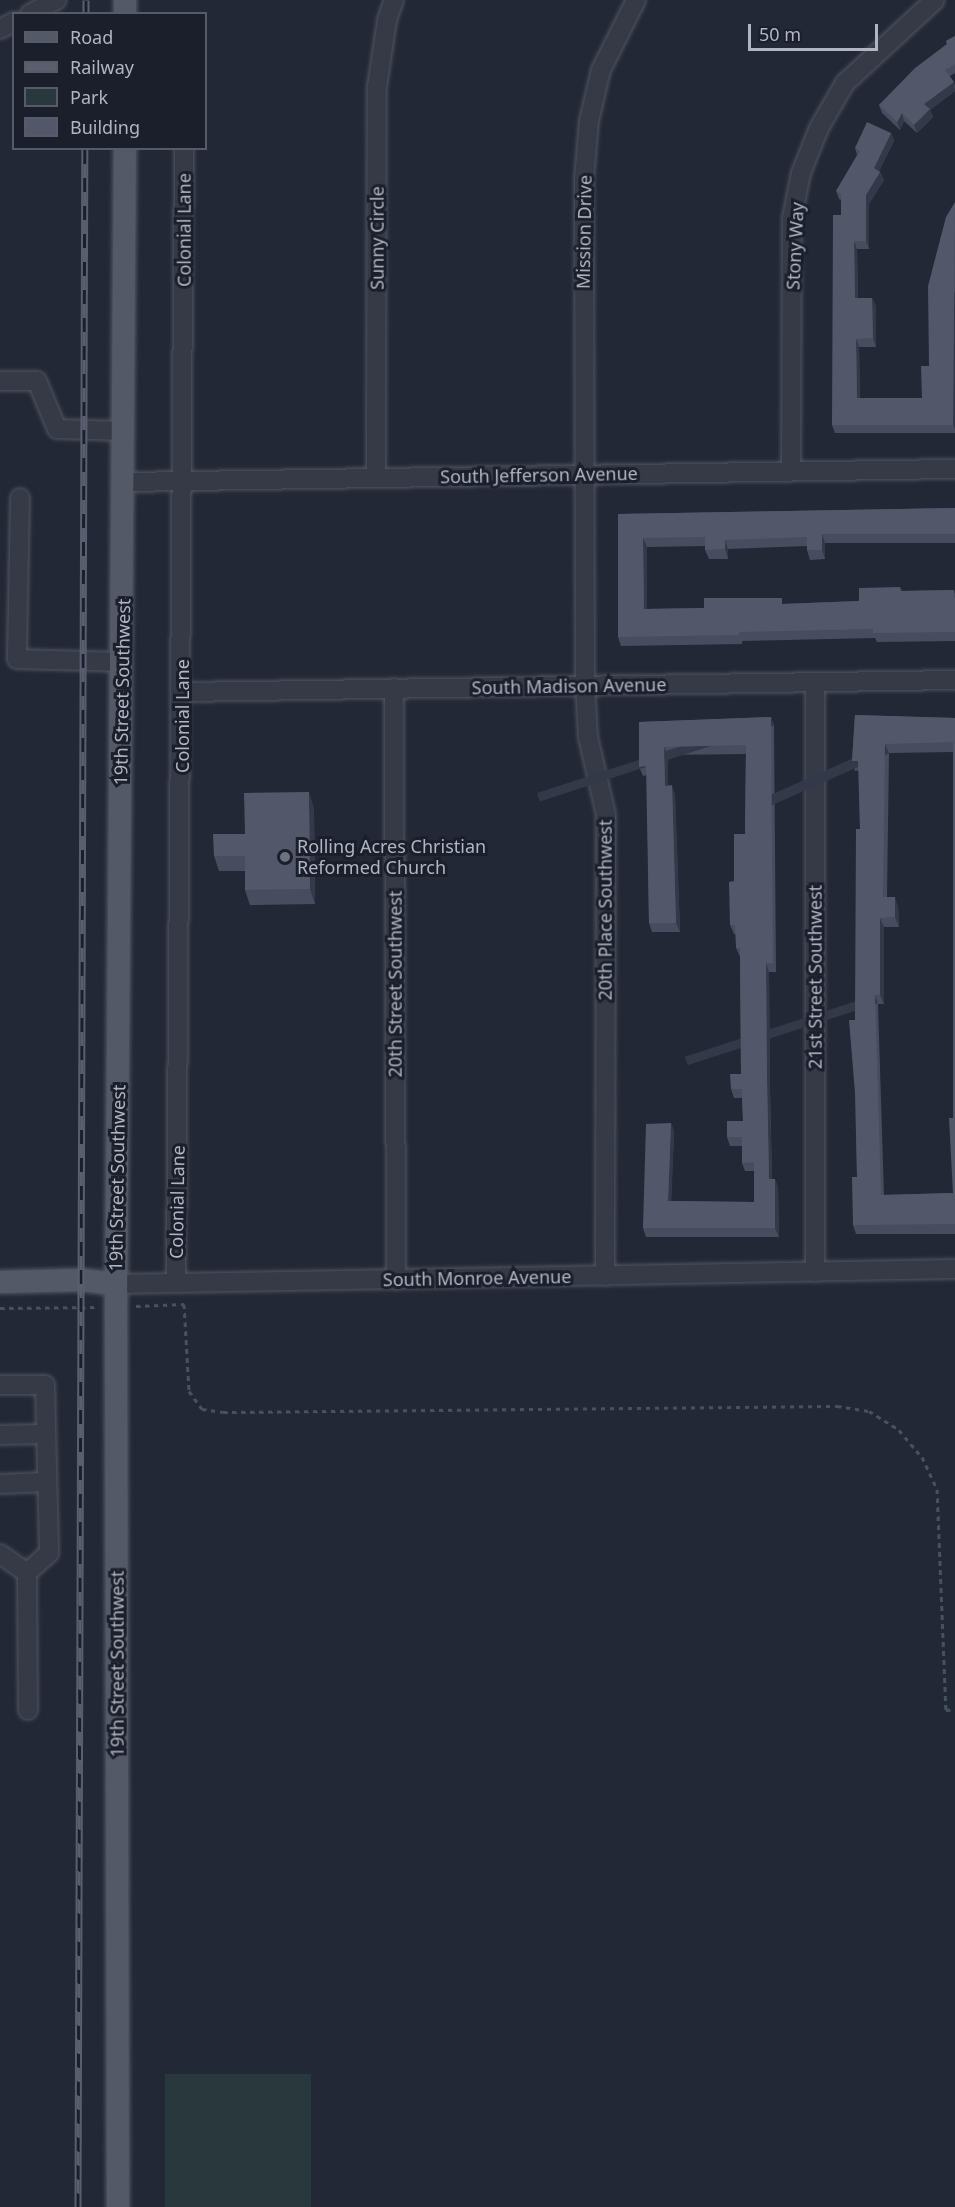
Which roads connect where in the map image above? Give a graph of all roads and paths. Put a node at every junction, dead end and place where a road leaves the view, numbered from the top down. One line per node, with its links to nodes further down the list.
1 (56, 0): 5 (street)
2 (394, 0): 13 (street, Sunny Circle)
3 (636, 0): 12 (street, Mission Drive)
4 (935, 0): 11 (street, Stony Way)
5 (34, 12)
6 (125, 150): 9 (main road, 19th Street Southwest)
7 (184, 150): 14 (street, Colonial Lane)
8 (0, 381): 9 (street)
9 (124, 431): 15 (main road, 19th Street Southwest)
10 (955, 469): 11 (street, South Jefferson Avenue)
11 (791, 471): 12 (street, South Jefferson Avenue)
12 (583, 475): 13 (street, South Jefferson Avenue); 20 (street, 20th Place Southwest)
13 (376, 478): 14 (street, South Jefferson Avenue)
14 (183, 481): 15 (street, South Jefferson Avenue); 22 (street, Colonial Lane)
15 (124, 482): 17 (main road, 19th Street Southwest)
16 (20, 498): 17 (street)
17 (122, 662): 29 (main road, 19th Street Southwest)
18 (955, 680): 19 (street, South Madison Avenue)
19 (815, 682): 20 (street, South Madison Avenue); 24 (street, 21st Street Southwest)
20 (585, 685): 21 (street, South Madison Avenue); 25 (street, 20th Place Southwest)
21 (394, 688): 22 (street, South Madison Avenue); 26 (street, 20th Street Southwest)
22 (183, 692): 28 (street, Colonial Lane)
23 (955, 1269): 24 (street, South Monroe Avenue)
24 (815, 1272): 25 (street, South Monroe Avenue)
25 (605, 1276): 26 (street, South Monroe Avenue)
26 (396, 1280): 28 (street, South Monroe Avenue)
27 (0, 1282): 29 (main road, South Monroe Avenue)
28 (176, 1283): 29 (street, South Monroe Avenue)
29 (116, 1284): 30 (main road, 19th Street Southwest)
30 (116, 1307): 31 (path); 39 (path); 41 (main road, 19th Street Southwest)
31 (0, 1308)
32 (0, 1385): 33 (street)
33 (45, 1434): 34 (street); 35 (street)
34 (0, 1435)
35 (47, 1482): 36 (street); 38 (street)
36 (0, 1484)
37 (0, 1554): 38 (street)
38 (27, 1573): 40 (street)
39 (955, 1709)
40 (28, 1710)
41 (118, 2207)

